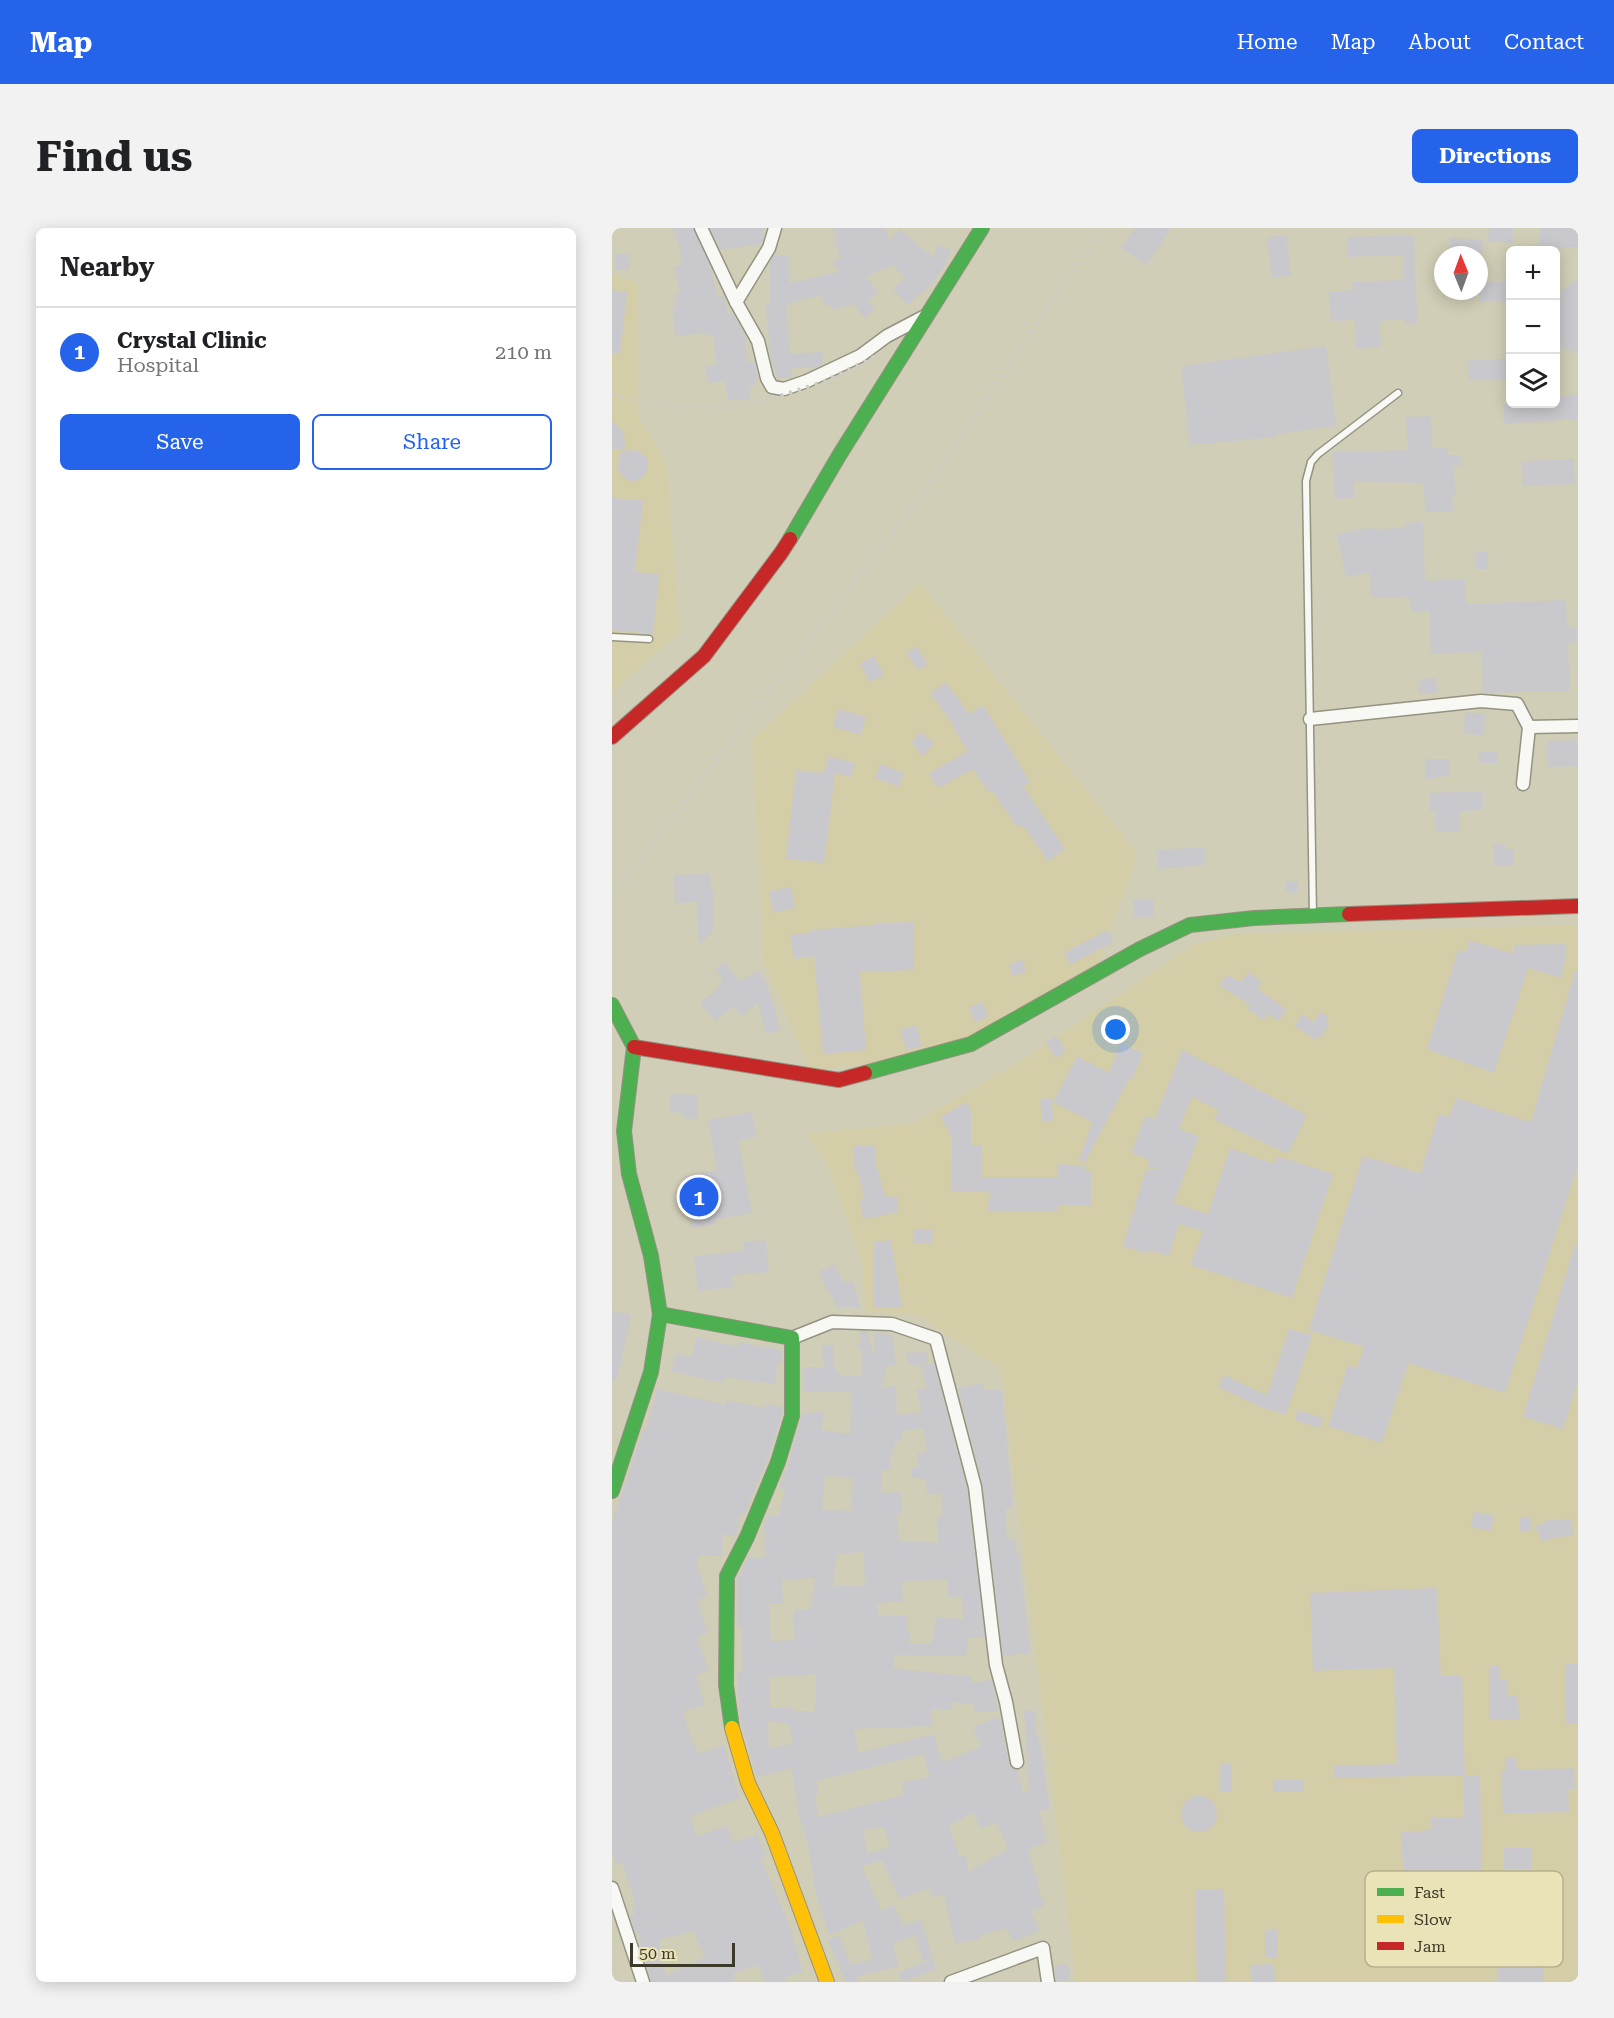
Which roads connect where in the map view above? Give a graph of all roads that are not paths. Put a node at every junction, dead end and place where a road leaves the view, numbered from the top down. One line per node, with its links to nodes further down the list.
1 (701, 228): 4 (street)
2 (775, 228): 4 (street)
3 (982, 228): 5 (street)
4 (736, 302): 5 (street)
5 (928, 314): 12 (street)
6 (1398, 393): 9 (lane)
7 (612, 637): 8 (lane)
8 (649, 639)
9 (1310, 719): 11 (street); 15 (lane)
10 (1578, 726): 11 (street)
11 (1529, 727): 13 (street)
12 (612, 737)
13 (1523, 784)
14 (1578, 906): 15 (street)
15 (1313, 916): 17 (street)
16 (612, 1005): 17 (street)
17 (634, 1047): 18 (street)
18 (660, 1314): 19 (street); 20 (street)
19 (792, 1338): 21 (street); 24 (street)
20 (612, 1491)
21 (1017, 1762)
22 (612, 1888): 23 (street)
23 (643, 1982)
24 (827, 1982)
25 (951, 1982): 26 (street)
26 (1048, 1982)

